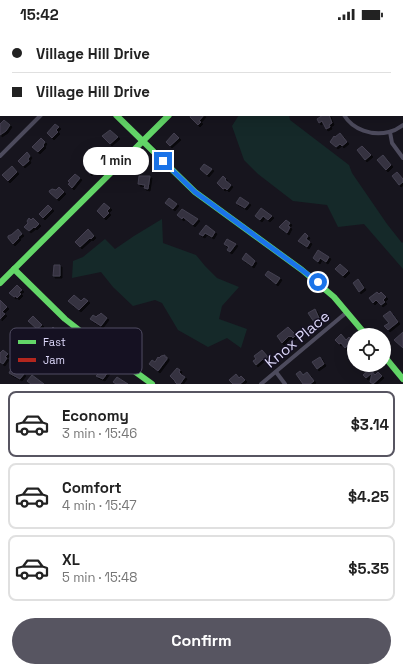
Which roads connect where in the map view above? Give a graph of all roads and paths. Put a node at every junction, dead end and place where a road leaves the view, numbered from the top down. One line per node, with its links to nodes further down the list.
1 (40, 116): 8 (street)
2 (117, 116): 7 (street)
3 (168, 116): 7 (street)
4 (345, 116): 6 (street)
5 (403, 125): 6 (street)
6 (390, 132): 9 (street)
7 (143, 142): 10 (street); 12 (street)
8 (0, 156)
9 (403, 158)
10 (14, 269): 11 (street); 13 (street)
11 (0, 283)
12 (347, 312): 14 (street); 16 (street, Knox Place)
13 (77, 328)
14 (360, 328)
15 (391, 364): 18 (street)
16 (276, 372): 20 (street, Knox Place); 21 (street)
17 (138, 374): 19 (street)
18 (403, 379)
19 (152, 384)
20 (261, 384)
21 (285, 384)

